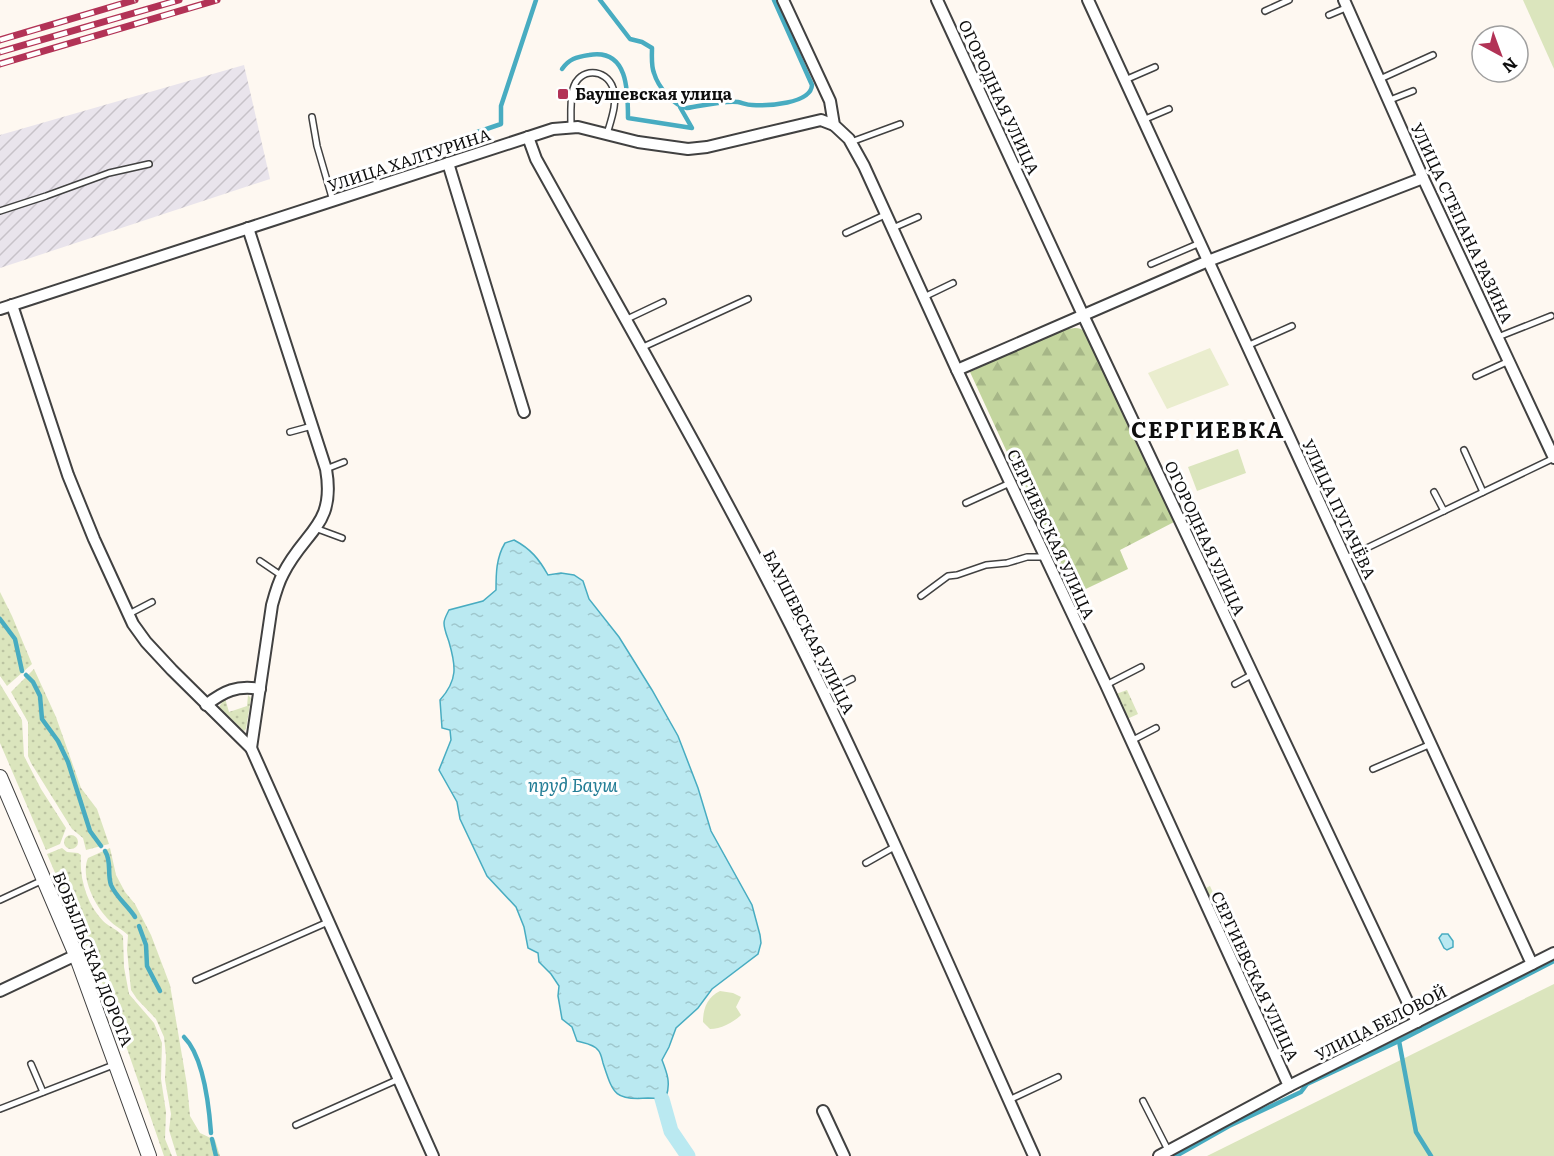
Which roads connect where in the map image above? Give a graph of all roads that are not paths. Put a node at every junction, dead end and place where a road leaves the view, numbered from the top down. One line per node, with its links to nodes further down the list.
1 (783, 0): 18 (street)
2 (937, 0): 42 (street, ОГОРОДНАЯ УЛИЦА)
3 (1088, 0): 11 (street, УЛИЦА ПУГАЧЁВА)
4 (1289, 0): 6 (lane)
5 (1346, 3): 7 (lane); 10 (street, УЛИЦА СТЕПАНА РАЗИНА)
6 (1264, 11)
7 (1329, 15)
8 (1433, 55): 10 (lane)
9 (1155, 67): 11 (lane)
10 (1380, 79): 13 (street, УЛИЦА СТЕПАНА РАЗИНА)
11 (1125, 80): 16 (street, УЛИЦА ПУГАЧЁВА)
12 (1413, 92): 13 (lane)
13 (1390, 100): 25 (street, УЛИЦА СТЕПАНА РАЗИНА)
14 (1169, 109): 16 (lane)
15 (312, 117): 26 (lane)
16 (1143, 120): 33 (street, УЛИЦА ПУГАЧЁВА)
17 (900, 124): 22 (lane)
18 (834, 125): 20 (street, УЛИЦА ХАЛТУРИНА); 22 (street, СЕРГИЕВСКАЯ УЛИЦА)
19 (571, 126): 20 (street, УЛИЦА ХАЛТУРИНА); 20 (lane); 21 (street, УЛИЦА ХАЛТУРИНА)
20 (607, 134)
21 (528, 137): 23 (street, УЛИЦА ХАЛТУРИНА); 44 (street, БАУШЕВСКАЯ УЛИЦА)
22 (851, 142): 28 (street, СЕРГИЕВСКАЯ УЛИЦА)
23 (448, 163): 26 (street, УЛИЦА ХАЛТУРИНА); 52 (street)
24 (149, 164): 27 (lane)
25 (1423, 178): 34 (street); 46 (street, УЛИЦА СТЕПАНА РАЗИНА)
26 (333, 201): 30 (street, УЛИЦА ХАЛТУРИНА)
27 (0, 211)
28 (887, 214): 31 (street, СЕРГИЕВСКАЯ УЛИЦА); 32 (lane)
29 (918, 217): 31 (lane)
30 (248, 228): 40 (street, УЛИЦА ХАЛТУРИНА); 53 (street)
31 (893, 228): 37 (street, СЕРГИЕВСКАЯ УЛИЦА)
32 (846, 232)
33 (1200, 243): 34 (street, УЛИЦА ПУГАЧЁВА); 35 (lane)
34 (1208, 261): 42 (street); 47 (street, УЛИЦА ПУГАЧЁВА)
35 (1151, 264)
36 (953, 283): 37 (lane)
37 (924, 297): 50 (street, СЕРГИЕВСКАЯ УЛИЦА)
38 (748, 300): 48 (lane)
39 (663, 302): 44 (lane)
40 (12, 305): 41 (street, УЛИЦА ХАЛТУРИНА); 73 (street)
41 (0, 309)
42 (1083, 315): 50 (street); 75 (street, ОГОРОДНАЯ УЛИЦА)
43 (1551, 316): 46 (lane)
44 (625, 320): 48 (street, БАУШЕВСКАЯ УЛИЦА)
45 (1292, 326): 47 (lane)
46 (1498, 337): 49 (street, УЛИЦА СТЕПАНА РАЗИНА)
47 (1246, 346): 68 (street, УЛИЦА ПУГАЧЁВА)
48 (641, 348): 80 (street, БАУШЕВСКАЯ УЛИЦА)
49 (1509, 361): 51 (lane); 55 (street, УЛИЦА СТЕПАНА РАЗИНА)
50 (957, 370): 60 (street, СЕРГИЕВСКАЯ УЛИЦА)
51 (1476, 376)
52 (524, 412)
53 (312, 426): 54 (lane); 59 (street)
54 (290, 432)
55 (1550, 440): 57 (street, УЛИЦА СТЕПАНА РАЗИНА)
56 (1464, 450): 62 (lane)
57 (1554, 458): 62 (lane)
58 (344, 462): 59 (lane)
59 (327, 469): 65 (street)
60 (1010, 483): 63 (lane); 67 (street, СЕРГИЕВСКАЯ УЛИЦА)
61 (1434, 492): 64 (lane)
62 (1483, 492): 64 (lane)
63 (966, 504)
64 (1444, 511): 68 (lane)
65 (315, 528): 66 (lane); 70 (street)
66 (342, 538)
67 (1045, 557): 71 (lane); 78 (street, СЕРГИЕВСКАЯ УЛИЦА)
68 (1346, 558): 84 (street, УЛИЦА ПУГАЧЁВА)
69 (260, 561): 70 (lane)
70 (282, 576): 79 (street)
71 (921, 596)
72 (152, 602): 73 (lane)
73 (128, 615): 81 (street)
74 (1141, 668): 78 (lane)
75 (1253, 674): 77 (lane); 98 (street, ОГОРОДНАЯ УЛИЦА)
76 (852, 679): 80 (lane)
77 (1235, 684)
78 (1106, 686): 83 (street, СЕРГИЕВСКАЯ УЛИЦА)
79 (260, 689): 81 (street); 85 (street)
80 (824, 693): 88 (street, БАУШЕВСКАЯ УЛИЦА)
81 (206, 705): 85 (street)
82 (1156, 728): 83 (lane)
83 (1131, 741): 103 (street, СЕРГИЕВСКАЯ УЛИЦА)
84 (1431, 744): 86 (lane); 95 (street, УЛИЦА ПУГАЧЁВА)
85 (250, 748): 92 (street)
86 (1373, 769)
87 (0, 777): 90 (street, БОБЫЛЬСКАЯ ДОРОГА)
88 (896, 846): 89 (lane); 105 (street, БАУШЕВСКАЯ УЛИЦА)
89 (866, 863)
90 (44, 879): 91 (lane); 94 (street, БОБЫЛЬСКАЯ ДОРОГА)
91 (0, 900)
92 (328, 922): 96 (lane); 102 (street)
93 (1554, 953): 95 (street, УЛИЦА БЕЛОВОЙ)
94 (76, 955): 97 (street); 99 (street, БОБЫЛЬСКАЯ ДОРОГА)
95 (1532, 964): 98 (street, УЛИЦА БЕЛОВОЙ)
96 (196, 980)
97 (0, 991)
98 (1417, 1022): 103 (street, УЛИЦА БЕЛОВОЙ)
99 (117, 1063): 104 (lane); 111 (street, БОБЫЛЬСКАЯ ДОРОГА)
100 (31, 1064): 104 (lane)
101 (1058, 1077): 105 (lane)
102 (399, 1079): 109 (lane); 112 (street)
103 (1289, 1086): 110 (street, УЛИЦА БЕЛОВОЙ)
104 (43, 1092): 107 (lane)
105 (1009, 1100): 114 (street, БАУШЕВСКАЯ УЛИЦА)
106 (1143, 1101): 110 (lane)
107 (0, 1109)
108 (824, 1111): 113 (street)
109 (296, 1125)
110 (1164, 1154)
111 (149, 1156)
112 (433, 1156)
113 (844, 1156)
114 (1034, 1156)

